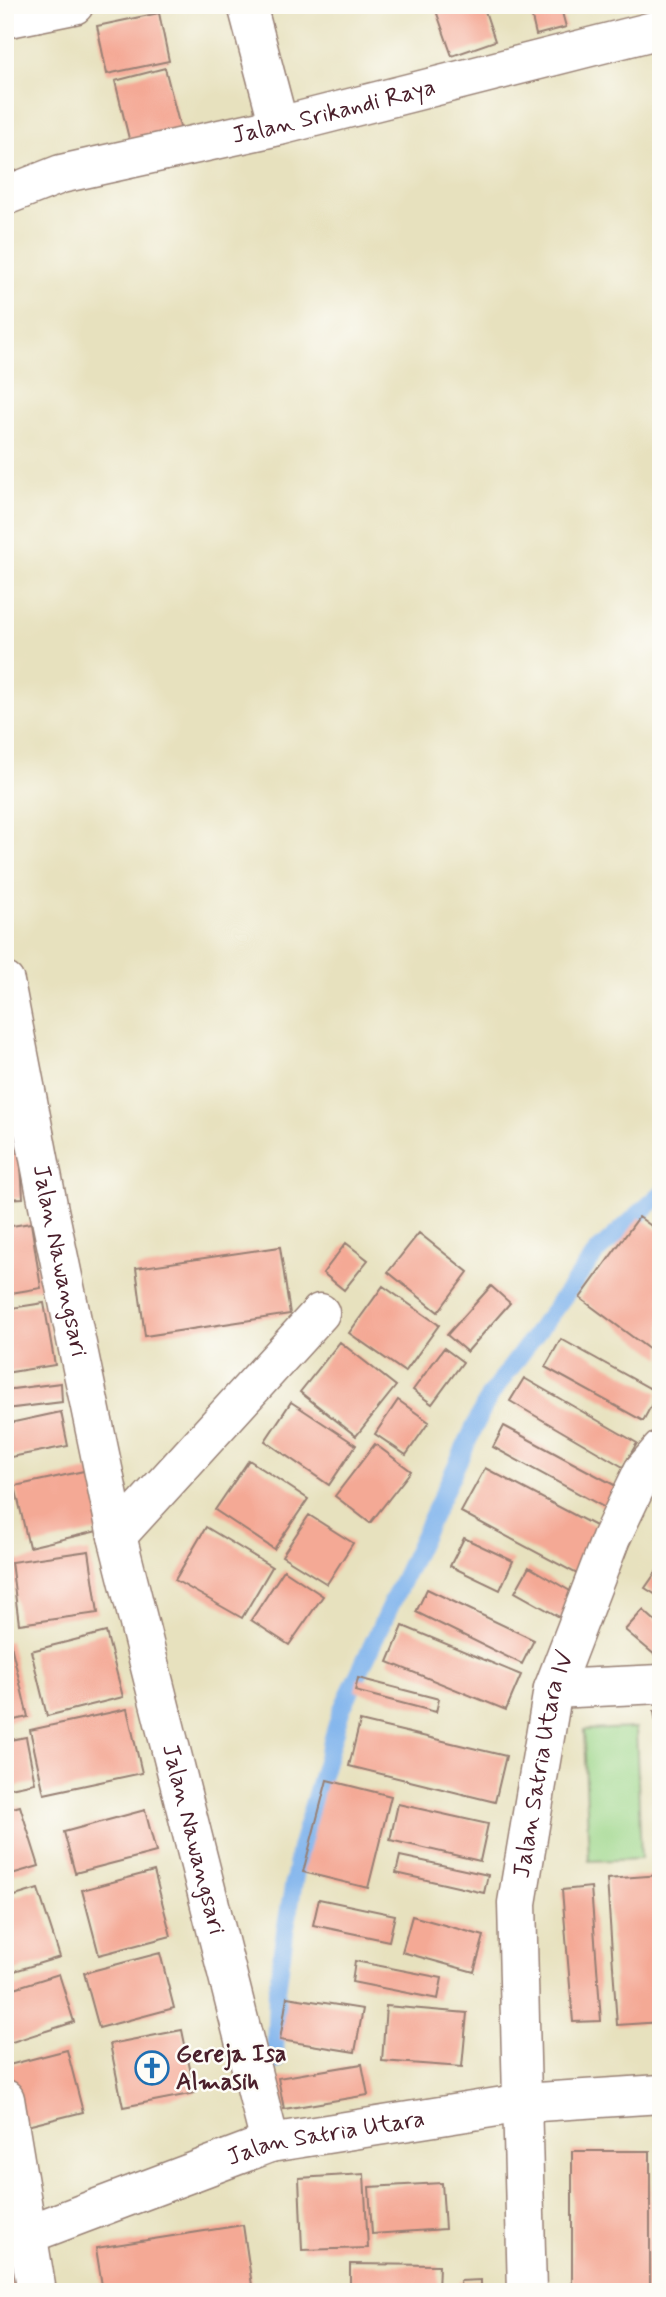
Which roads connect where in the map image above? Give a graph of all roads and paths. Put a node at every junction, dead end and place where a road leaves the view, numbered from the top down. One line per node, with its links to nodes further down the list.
1 (74, 5): 3 (street)
2 (247, 5): 5 (street)
3 (5, 19)
4 (661, 29): 5 (street, Jalan Srikandi Raya)
5 (279, 126): 6 (street, Jalan Srikandi Raya)
6 (5, 196)
7 (5, 982): 10 (street, Jalan Nawangsari)
8 (320, 1313): 10 (street)
9 (661, 1450): 12 (street, Jalan Satria Utara IV)
10 (117, 1536): 16 (street, Jalan Nawangsari)
11 (661, 1684): 12 (street)
12 (553, 1689): 15 (street, Jalan Satria Utara IV)
13 (661, 2094): 15 (street, Jalan Satria Utara)
14 (5, 2099): 17 (street)
15 (523, 2103): 16 (street, Jalan Satria Utara); 19 (street, Jalan Satria Utara IV)
16 (270, 2143): 17 (street, Jalan Satria Utara)
17 (16, 2237): 18 (street)
18 (37, 2292)
19 (527, 2292)

